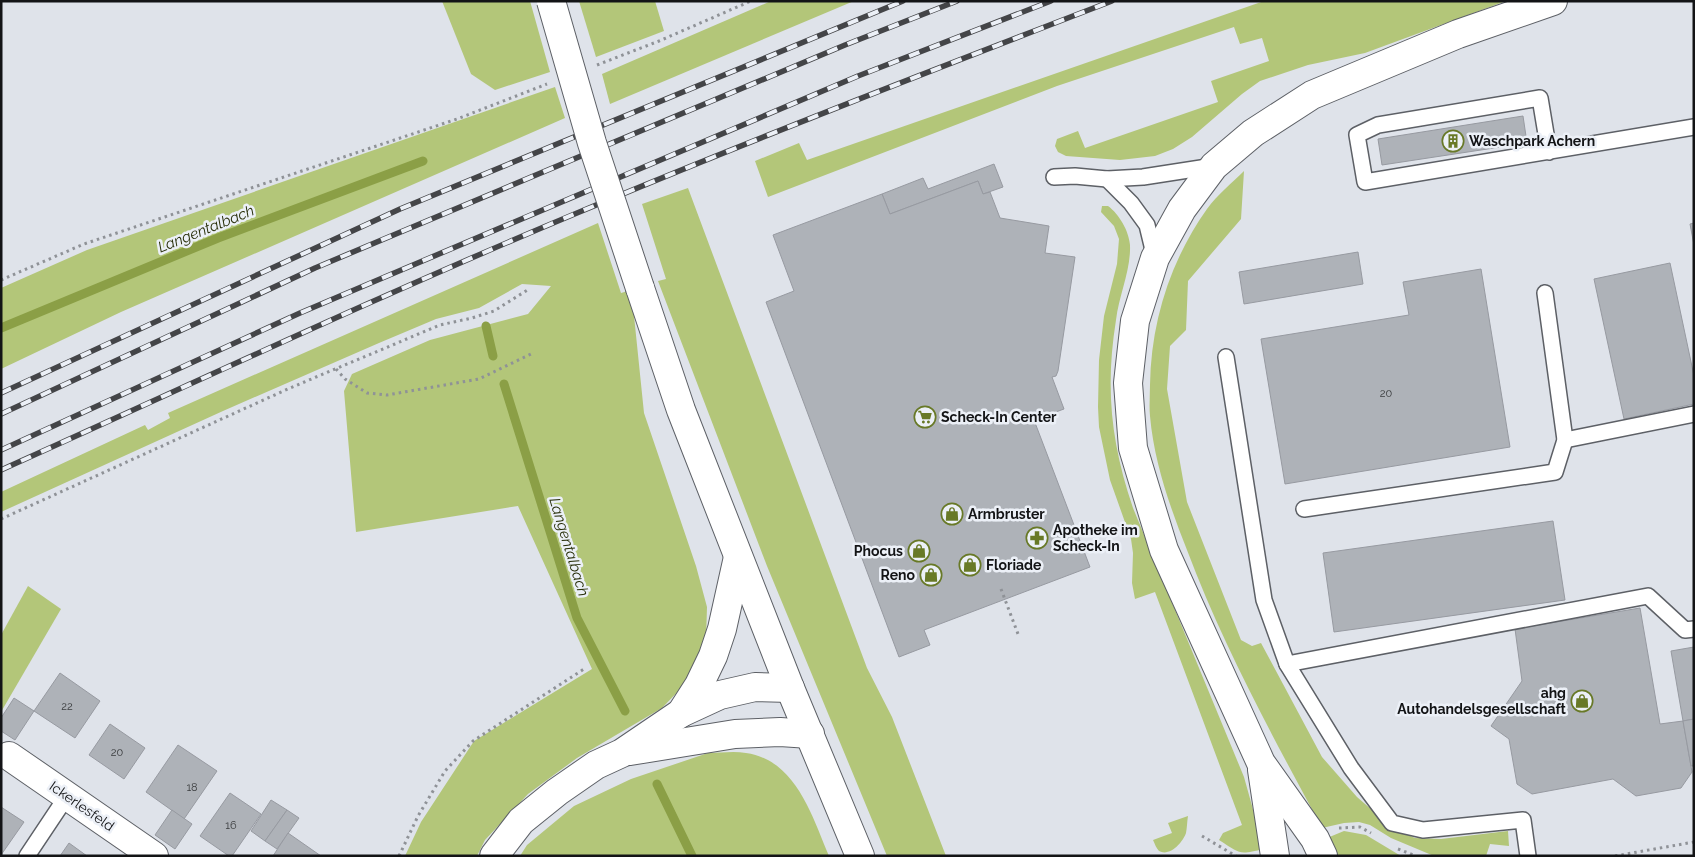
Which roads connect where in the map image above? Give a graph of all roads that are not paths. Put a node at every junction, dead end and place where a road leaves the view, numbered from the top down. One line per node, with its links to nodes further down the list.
1 (551, 1): 14 (main road, bridge)
2 (1553, 1): 5 (main road)
3 (1694, 127): 4 (lane)
4 (1549, 152): 4 (lane)
5 (1214, 166): 7 (lane); 8 (main road)
6 (1054, 177): 7 (lane)
7 (1107, 179): 8 (lane)
8 (1155, 258): 22 (main road)
9 (1545, 293): 12 (lane)
10 (1226, 357): 16 (lane)
11 (1694, 414): 12 (lane)
12 (1565, 440): 13 (lane)
13 (1304, 509)
14 (738, 557): 17 (main road); 18 (main road)
15 (1694, 629): 16 (lane)
16 (1287, 664): 30 (lane)
17 (790, 688): 18 (main road); 19 (main road)
18 (681, 713): 20 (main road)
19 (810, 734): 20 (main road); 27 (main road)
20 (622, 753): 26 (main road)
21 (9, 756): 23 (main road, Ickerlesfeld)
22 (1261, 763): 28 (main road); 29 (main road)
23 (67, 796): 24 (lane); 25 (main road, Ickerlesfeld)
24 (27, 856)
25 (154, 856)
26 (494, 856)
27 (860, 856)
28 (1276, 856)
29 (1323, 856)
30 (1528, 856)

